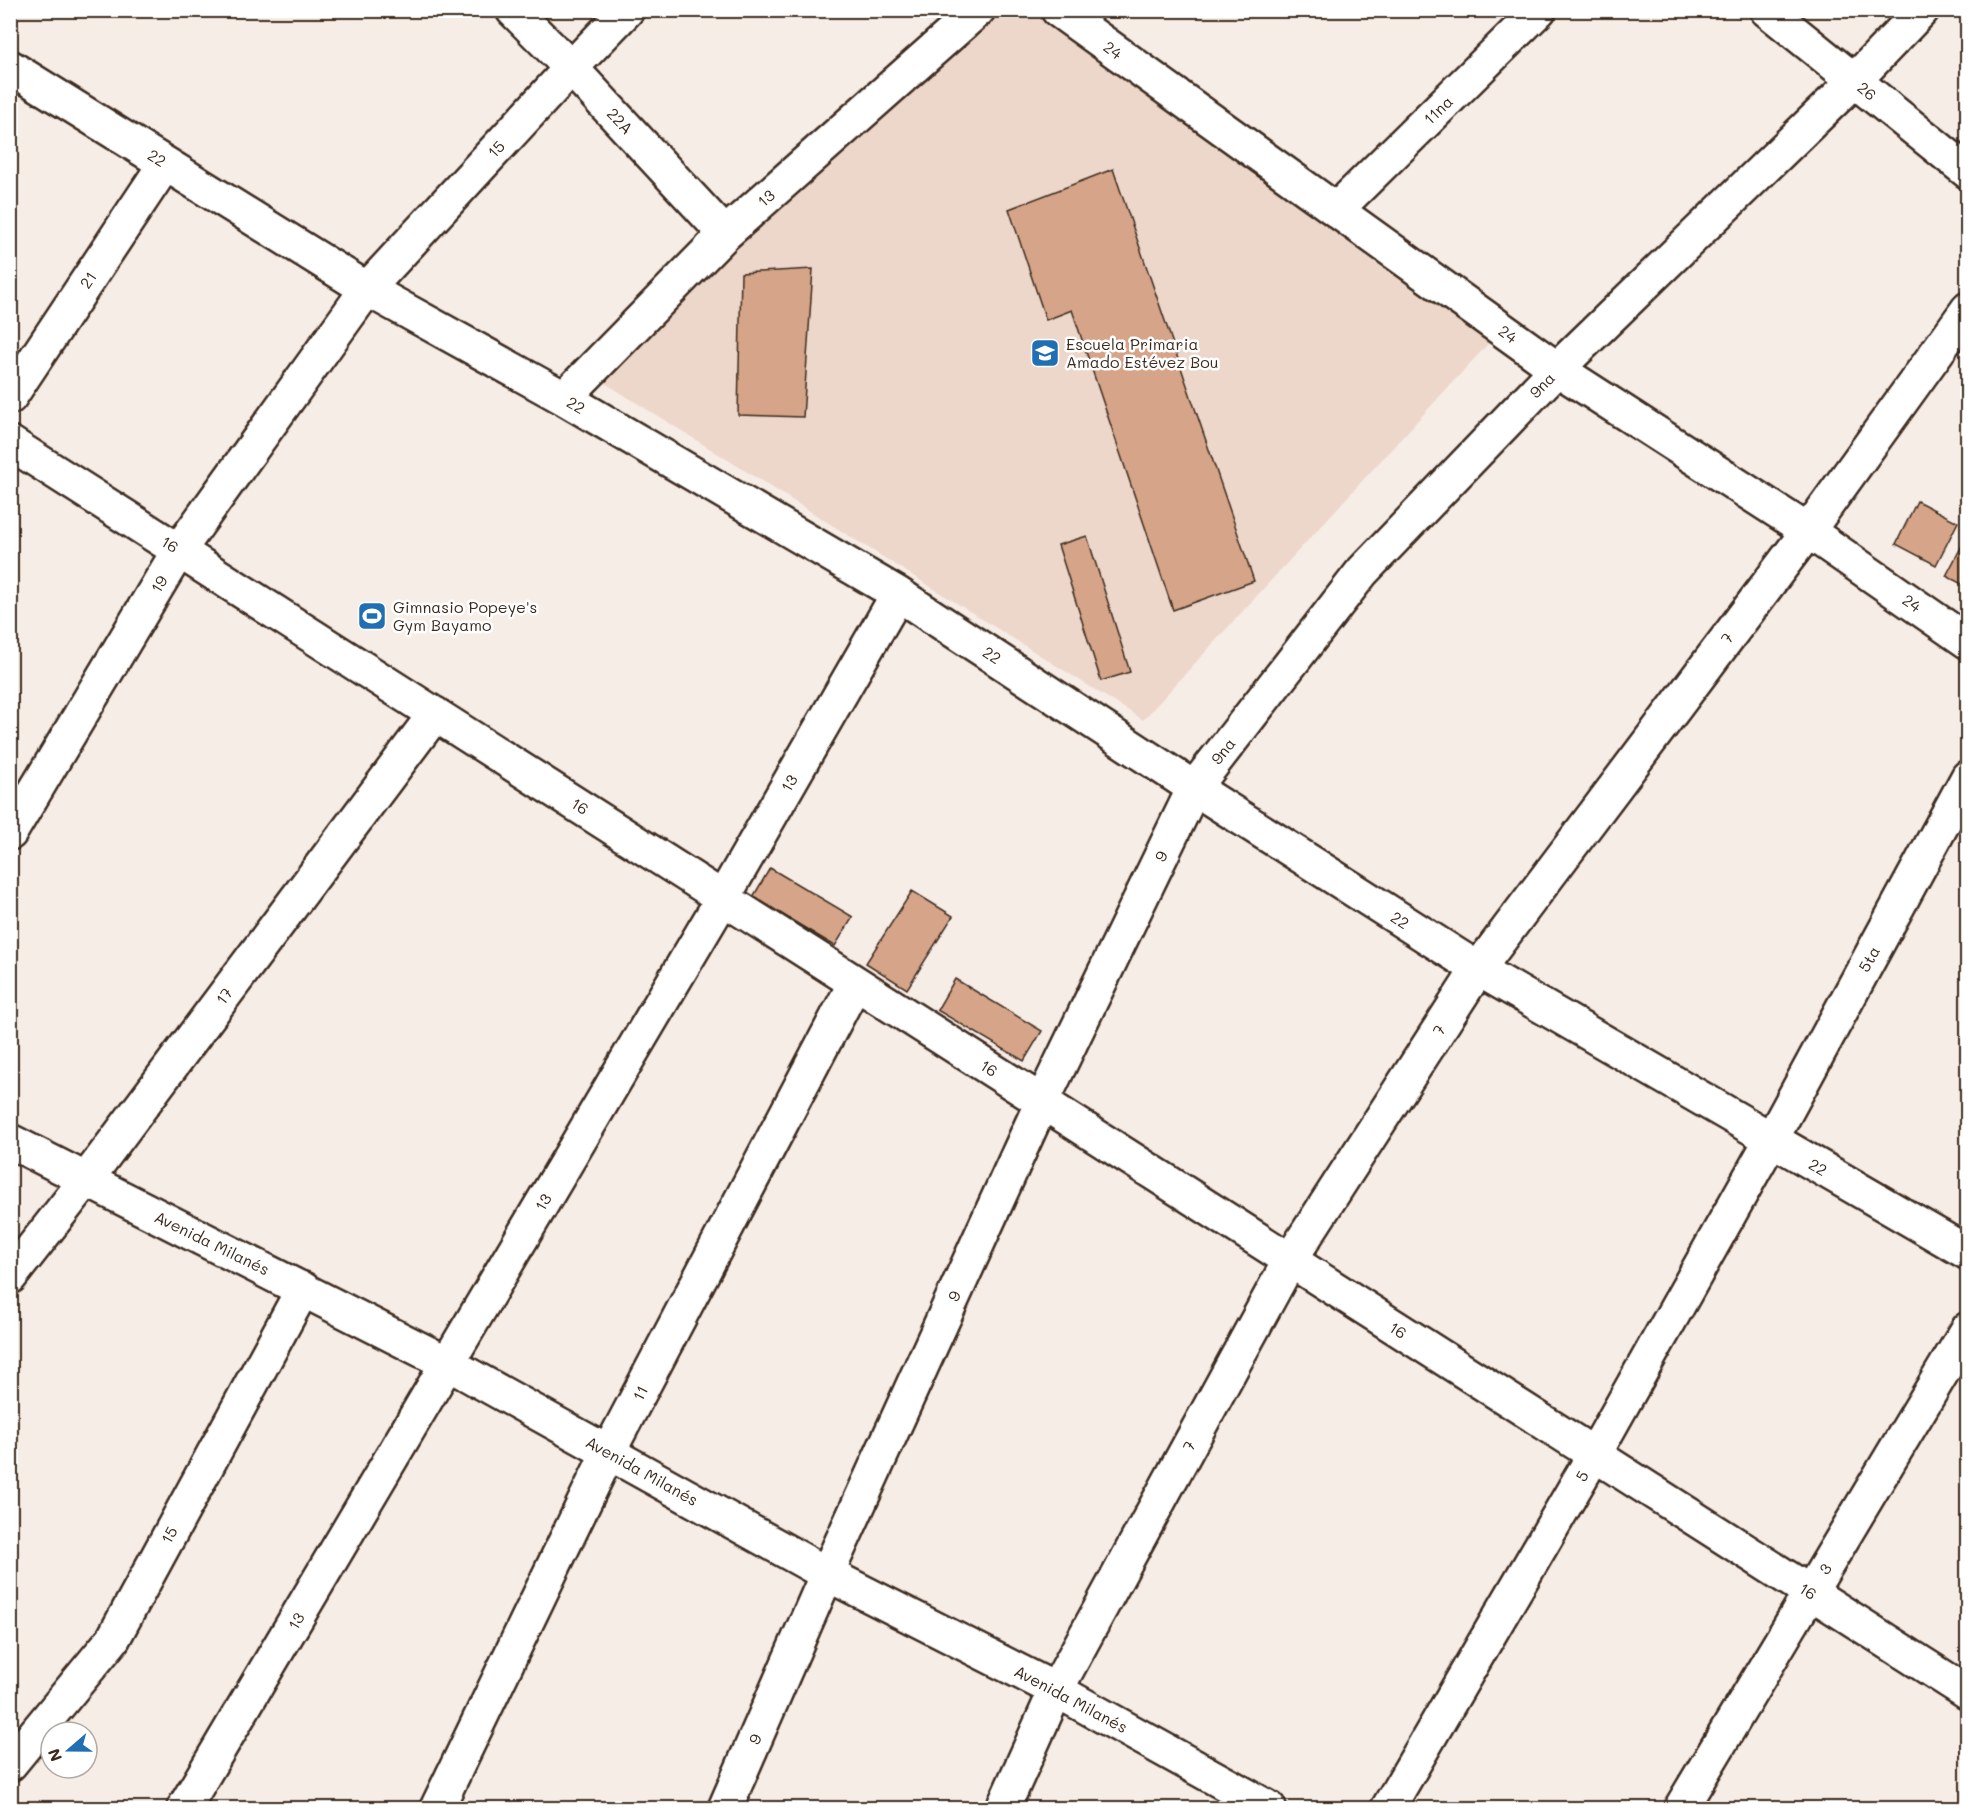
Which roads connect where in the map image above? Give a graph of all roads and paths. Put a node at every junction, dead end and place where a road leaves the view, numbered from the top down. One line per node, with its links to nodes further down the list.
1 (513, 10): 9 (street, 22A)
2 (627, 10): 9 (street, 15)
3 (978, 10): 14 (street, 13)
4 (1058, 10): 13 (street, 24)
5 (1539, 10): 13 (street, 11na)
6 (1767, 10): 10 (street, 26)
7 (1922, 10): 10 (street, 9na)
8 (10, 67): 11 (street, 22)
9 (571, 68): 14 (street, 22A); 15 (street, 15)
10 (1855, 80): 12 (street, 26); 17 (street, 9na)
11 (165, 164): 15 (street, 22); 18 (street, 21)
12 (1968, 172)
13 (1337, 209): 17 (street, 24)
14 (725, 234): 19 (street, 13)
15 (367, 289): 19 (street, 22); 22 (street, 19)
16 (1968, 309): 21 (street, 7)
17 (1557, 369): 21 (street, 24); 27 (street, 9na)
18 (10, 397)
19 (564, 398): 23 (street, 22)
20 (10, 443): 22 (street, 16)
21 (1808, 531): 24 (street, 24); 30 (street, 7)
22 (179, 550): 25 (street, 16); 28 (street, 19)
23 (898, 594): 27 (street, 22); 29 (street, 13)
24 (1968, 642)
25 (435, 714): 29 (street, 16); 35 (street, 17)
26 (1968, 777): 33 (street, 5ta)
27 (1194, 788): 30 (street, 22); 32 (street, 9)
28 (10, 833)
29 (723, 898): 31 (street, 16); 41 (street, 13)
30 (1478, 969): 33 (street, 22); 37 (street, 7)
31 (855, 983): 32 (street, 16); 42 (street, 11)
32 (1042, 1102): 37 (street, 16); 44 (street, 9)
33 (1771, 1140): 36 (street, 22); 43 (street, 5)
34 (10, 1141): 35 (street, Avenida Milanés)
35 (86, 1180): 38 (street, 17); 39 (street, Avenida Milanés)
36 (1968, 1253)
37 (1290, 1260): 43 (street, 16); 46 (street, 7)
38 (10, 1277)
39 (303, 1288): 41 (street, Avenida Milanés); 48 (street, 15)
40 (1968, 1329): 45 (street, 3)
41 (448, 1364): 42 (street, Avenida Milanés); 49 (street, 13)
42 (608, 1453): 44 (street, Avenida Milanés); 50 (street, 11)
43 (1594, 1455): 45 (street, 16); 54 (street, 5)
44 (827, 1574): 46 (street, Avenida Milanés); 51 (street, 9)
45 (1811, 1593): 47 (street, 16); 55 (street, 3)
46 (1056, 1690): 52 (street, 7); 53 (street, Avenida Milanés)
47 (1968, 1693)
48 (10, 1764)
49 (184, 1809)
50 (437, 1809)
51 (724, 1809)
52 (1003, 1809)
53 (1269, 1809)
54 (1388, 1809)
55 (1682, 1809)

